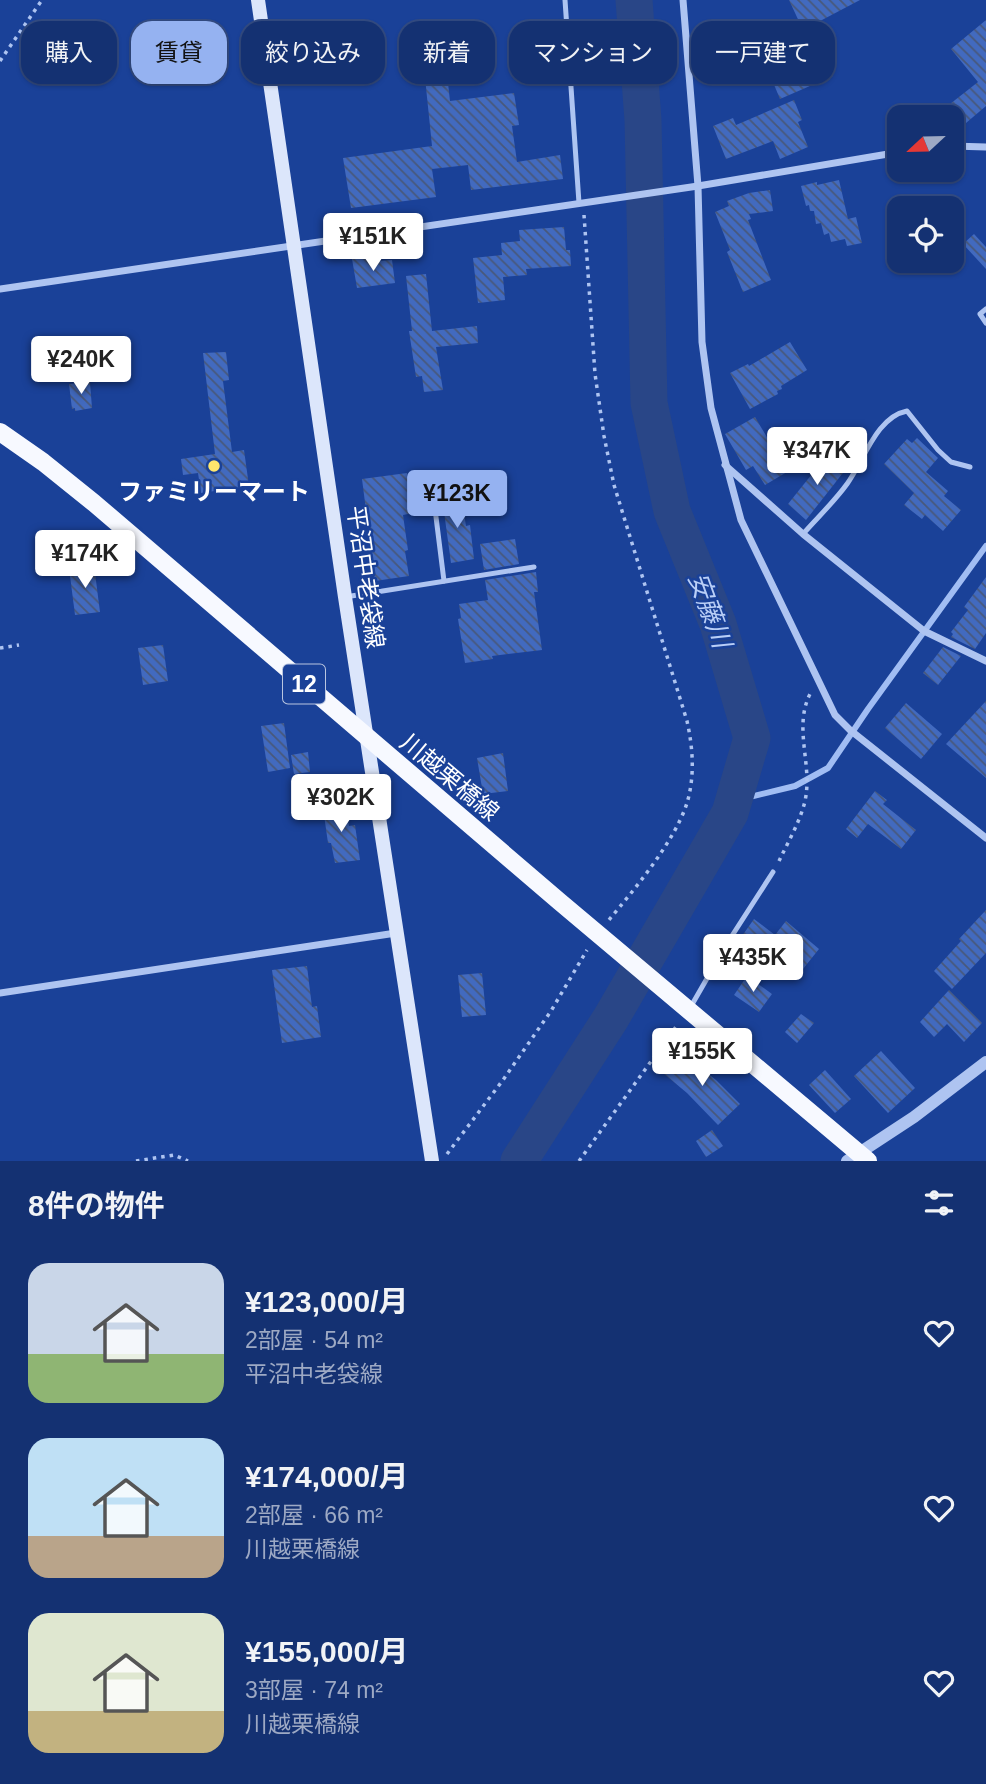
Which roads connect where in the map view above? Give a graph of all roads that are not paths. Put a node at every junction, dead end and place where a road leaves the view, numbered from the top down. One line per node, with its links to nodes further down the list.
1 (258, 0): 9 (main road, 平沼中老袋線)
2 (565, 0): 8 (lane)
3 (683, 0): 7 (street)
4 (964, 146): 5 (street)
5 (986, 147)
6 (887, 154): 7 (street)
7 (694, 187): 8 (street); 14 (street)
8 (579, 202): 9 (street)
9 (295, 245): 10 (street); 20 (main road, 平沼中老袋線)
10 (0, 289)
11 (986, 309): 12 (lane)
12 (986, 323)
13 (0, 432): 22 (main road, 川越栗橋線 / 12)
14 (725, 465): 17 (street); 23 (street)
15 (970, 467): 17 (lane)
16 (434, 501): 19 (lane)
17 (803, 534): 21 (street)
18 (534, 567): 19 (lane)
19 (444, 581): 20 (lane)
20 (345, 597): 22 (main road, 平沼中老袋線)
21 (986, 661)
22 (367, 738): 25 (main road, 平沼中老袋線); 27 (main road, 川越栗橋線 / 12)
23 (986, 838)
24 (773, 873): 27 (lane)
25 (397, 933): 26 (street); 30 (main road, 平沼中老袋線)
26 (0, 993)
27 (683, 1006): 29 (main road, 川越栗橋線 / 12)
28 (986, 1062): 29 (street)
29 (858, 1159)
30 (432, 1161)

